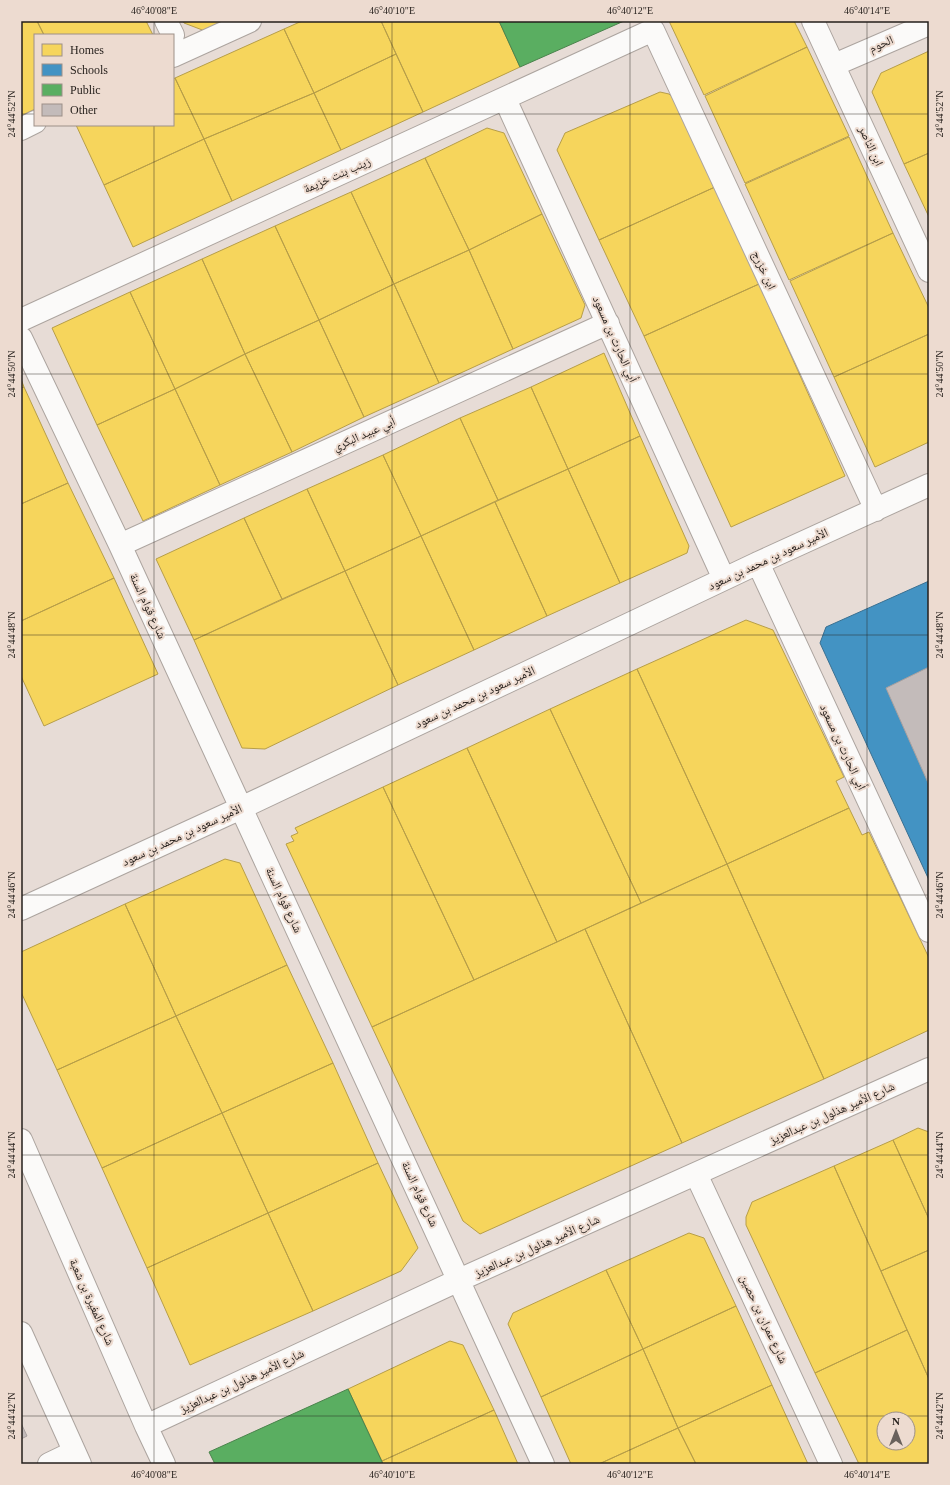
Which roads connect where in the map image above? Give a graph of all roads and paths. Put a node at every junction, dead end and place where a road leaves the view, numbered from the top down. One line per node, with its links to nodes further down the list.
1 (166, 21): 6 (street)
2 (250, 21): 7 (street)
3 (813, 21): 8 (street, ابن الناصر)
4 (929, 24): 8 (street, الحوم)
5 (653, 30): 9 (street, زينب بنت خزيمة); 17 (street, ابن خزرج)
6 (171, 34)
7 (175, 45)
8 (834, 65): 12 (street, ابن الناصر)
9 (506, 99): 13 (street, زينب بنت خزيمة); 14 (street, أبي الحارث بن مسعود)
10 (34, 122): 11 (street)
11 (21, 129)
12 (929, 271)
13 (21, 320)
14 (608, 323): 18 (street, أبي عبيد البكري); 20 (street, أبي الحارث بن مسعود)
15 (21, 338): 18 (street, شارع قوام السنة)
16 (929, 485): 17 (street, الأمير سعود بن محمد بن سعود)
17 (876, 510): 19 (street, الأمير سعود بن محمد بن سعود)
18 (120, 545): 21 (street, شارع قوام السنة)
19 (758, 563): 20 (street, الأمير سعود بن محمد بن سعود); 23 (street, أبي الحارث بن مسعود)
20 (724, 579): 21 (street, الأمير سعود بن محمد بن سعود)
21 (241, 808): 22 (street, الأمير سعود بن محمد بن سعود); 27 (street, شارع قوام السنة)
22 (21, 908)
23 (929, 932)
24 (929, 1069): 26 (street, شارع الأمير هذلول بن عبدالعزيز)
25 (21, 1140): 29 (street, شارع المغيرة بن شعبة)
26 (696, 1174): 27 (street, شارع الأمير هذلول بن عبدالعزيز); 34 (street, شارع عمران بن حصين)
27 (459, 1280): 29 (street, شارع الأمير هذلول بن عبدالعزيز); 33 (street, شارع قوام السنة)
28 (21, 1333): 30 (street)
29 (146, 1426): 32 (street, شارع المغيرة بن شعبة)
30 (77, 1458): 31 (street)
31 (49, 1464)
32 (164, 1464)
33 (543, 1464)
34 (831, 1464)

